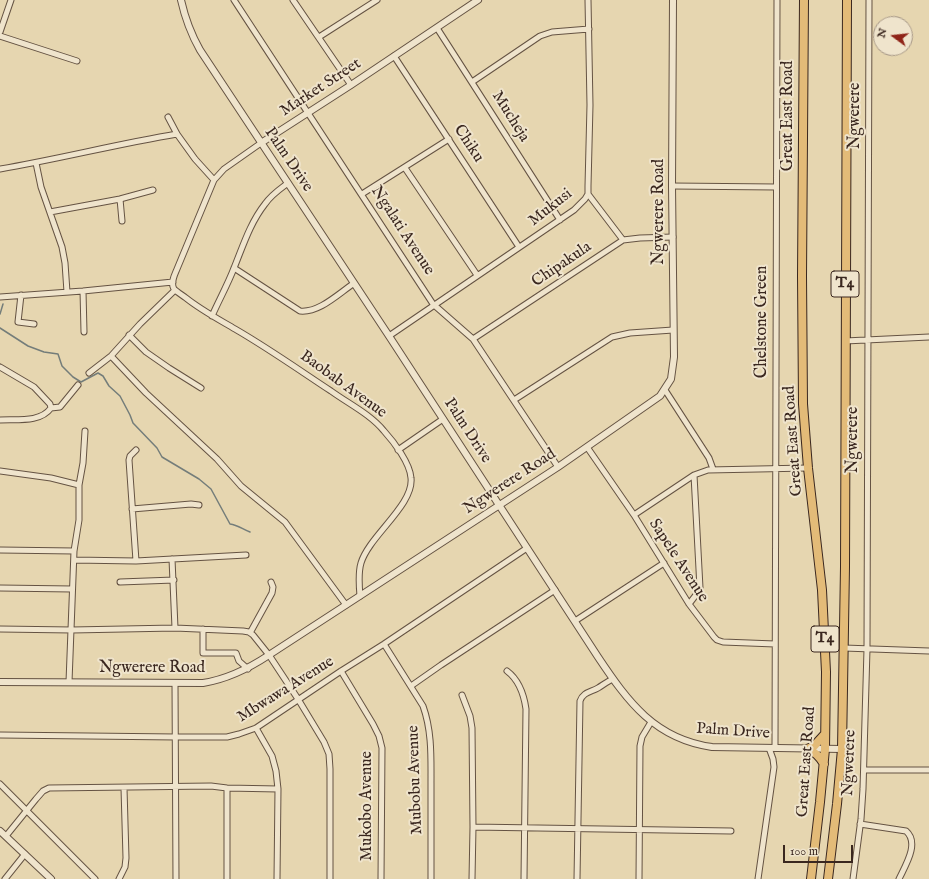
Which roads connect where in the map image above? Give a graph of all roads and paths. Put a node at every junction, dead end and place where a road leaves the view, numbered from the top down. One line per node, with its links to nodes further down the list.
1 (11, 0): 15 (street)
2 (182, 0): 26 (street, Palm Drive)
3 (234, 0): 22 (street, Ngalati Avenue)
4 (293, 0): 17 (street)
5 (377, 0): 17 (street)
6 (478, 0): 13 (street, Market Street)
7 (588, 0): 14 (street, Mukusi)
8 (673, 0): 32 (street, Ngwerere Road)
9 (777, 0): 33 (street, Chelstone Green)
10 (804, 0): 79 (main road, Great East Road / T4)
11 (847, 0): 63 (main road, Great East Road / T4)
12 (869, 0): 62 (street, Ngwerere)
13 (437, 28): 18 (street, Market Street); 20 (street, Mucheja)
14 (589, 29): 20 (street); 36 (street, Mukusi)
15 (0, 32)
16 (0, 36): 19 (street)
17 (320, 38): 21 (street)
18 (394, 56): 21 (street, Market Street); 25 (street, Chiku)
19 (77, 61)
20 (472, 82): 39 (street, Mucheja)
21 (351, 85): 22 (street, Market Street)
22 (309, 112): 26 (street, Market Street); 35 (street, Ngalati Avenue)
23 (168, 117): 24 (street)
24 (177, 134): 27 (street); 30 (street)
25 (449, 139): 28 (street); 43 (street, Chiku)
26 (261, 143): 30 (street, Market Street); 31 (street, Palm Drive)
27 (36, 163): 29 (street); 38 (street)
28 (405, 168): 35 (street); 45 (street)
29 (0, 169)
30 (214, 180): 46 (street, Market Street)
31 (288, 183): 44 (street); 47 (street, Palm Drive)
32 (672, 186): 33 (street); 41 (street, Ngwerere Road)
33 (776, 187): 81 (street, Chelstone Green)
34 (153, 190): 37 (street)
35 (362, 194): 53 (street, Ngalati Avenue)
36 (588, 194): 39 (street, Mukusi); 42 (street)
37 (120, 199): 38 (street); 40 (street)
38 (50, 212): 50 (street)
39 (560, 220): 43 (street, Mukusi)
40 (122, 221)
41 (673, 237): 42 (street, Chipakula); 56 (street, Ngwerere Road)
42 (623, 240): 61 (street, Chipakula)
43 (519, 248): 45 (street, Mukusi)
44 (234, 268): 47 (street); 54 (street)
45 (477, 275): 53 (street, Mukusi)
46 (173, 282): 48 (street); 49 (street)
47 (353, 284): 59 (street, Palm Drive)
48 (175, 290): 54 (street, Baobab Avenue); 58 (street)
49 (83, 291): 50 (street); 57 (street)
50 (67, 292): 51 (street)
51 (21, 295): 52 (street); 55 (street)
52 (0, 297)
53 (433, 304): 59 (street, Mukusi); 61 (street, Ngalati Avenue)
54 (212, 316): 77 (street, Baobab Avenue)
55 (34, 324)
56 (673, 330): 69 (street, Ngwerere Road); 70 (street)
57 (84, 332)
58 (129, 335): 64 (street); 68 (street)
59 (389, 336): 72 (street, Palm Drive)
60 (929, 337): 62 (street)
61 (473, 339): 70 (street, Ngalati Avenue)
62 (868, 340): 63 (street); 115 (street, Ngwerere)
63 (845, 341): 114 (main road, Great East Road / T4)
64 (111, 356): 66 (street); 105 (street)
65 (0, 367): 71 (street)
66 (89, 374)
67 (78, 385): 71 (street)
68 (201, 388)
69 (665, 390): 75 (street, Ngwerere Road); 80 (street)
70 (514, 400): 78 (street, Ngalati Avenue)
71 (51, 408): 73 (street)
72 (443, 419): 77 (street); 85 (street, Palm Drive)
73 (0, 420)
74 (86, 431): 84 (street)
75 (587, 447): 78 (street, Ngwerere Road); 88 (street, Sapele Avenue)
76 (136, 450): 87 (street)
77 (398, 450): 103 (street, Baobab Avenue)
78 (558, 467): 85 (street, Ngwerere Road)
79 (808, 468): 81 (street); 130 (main road, Great East Road / T4)
80 (713, 469): 81 (street); 83 (street)
81 (776, 469): 113 (street, Chelstone Green)
82 (0, 471): 84 (street)
83 (694, 475): 88 (street); 104 (street)
84 (79, 485): 91 (street)
85 (499, 504): 89 (street, Palm Drive); 103 (street, Ngwerere Road)
86 (199, 505): 87 (street)
87 (132, 509): 95 (street)
88 (634, 515): 96 (street, Sapele Avenue)
89 (527, 548): 102 (street, Palm Drive); 112 (street, Mbwawa Avenue)
90 (0, 550): 91 (street)
91 (74, 551): 94 (street)
92 (246, 555): 93 (street)
93 (172, 559): 95 (street); 97 (street)
94 (74, 560): 95 (street); 101 (street)
95 (136, 561)
96 (664, 563): 104 (street, Sapele Avenue); 106 (street)
97 (174, 580): 98 (street); 108 (street)
98 (120, 582)
99 (271, 582): 111 (street)
100 (0, 588): 101 (street)
101 (72, 589): 110 (street)
102 (555, 590): 106 (street, Palm Drive); 125 (street)
103 (360, 596): 105 (street, Ngwerere Road)
104 (689, 604): 113 (street, Sapele Avenue)
105 (346, 605): 117 (street, Ngwerere Road)
106 (575, 621): 121 (street, Palm Drive)
107 (0, 628): 110 (street)
108 (175, 628): 109 (street); 110 (street)
109 (203, 629): 111 (street); 118 (street)
110 (72, 630): 123 (street)
111 (250, 633): 117 (street)
112 (384, 644): 119 (street, Mbwawa Avenue); 125 (street, Mubobu Avenue)
113 (775, 644): 133 (street, Chelstone Green)
114 (844, 648): 115 (street); 136 (main road, Great East Road / T4)
115 (867, 649): 116 (street); 138 (street, Ngwerere)
116 (929, 651)
117 (269, 655): 118 (street, Ngwerere Road); 127 (street)
118 (248, 669): 124 (street, Ngwerere Road)
119 (341, 671): 127 (street, Mbwawa Avenue); 163 (street, Mukobo Avenue)
120 (507, 671): 148 (street)
121 (613, 679): 128 (street, Palm Drive); 149 (street)
122 (0, 682): 123 (street, Ngwerere Road)
123 (69, 682): 124 (street, Ngwerere Road)
124 (176, 683): 132 (street)
125 (412, 686): 164 (street, Mubobu Avenue)
126 (462, 695): 147 (street)
127 (298, 699): 129 (street, Mbwawa Avenue); 162 (street)
128 (651, 722): 133 (street, Palm Drive); 150 (street)
129 (256, 728): 132 (street, Mbwawa Avenue); 144 (street)
130 (825, 734): 134 (main road); 135 (main road, Great East Road / T4)
131 (0, 735): 132 (street, Mbwawa Avenue)
132 (176, 737): 141 (street)
133 (772, 748): 134 (street, Palm Drive); 169 (street, Chelstone Green)
134 (807, 749): 135 (street, Palm Drive); 137 (main road)
135 (825, 749): 136 (street, Palm Drive); 137 (main road, Great East Road / T4)
136 (842, 749): 171 (main road, Great East Road / T4)
137 (824, 764): 170 (main road, Great East Road / T4)
138 (864, 770): 139 (street); 146 (street, Ngwerere)
139 (929, 770)
140 (0, 784): 145 (street)
141 (176, 787): 142 (street); 143 (street); 159 (street)
142 (124, 788): 145 (street); 158 (street)
143 (227, 788): 144 (street); 160 (street)
144 (278, 789): 161 (street)
145 (27, 812): 153 (street); 157 (street)
146 (860, 824): 172 (street, Ngwerere); 173 (street)
147 (473, 826): 148 (street); 165 (street)
148 (525, 827): 149 (street); 166 (street)
149 (578, 828): 150 (street); 167 (street)
150 (640, 828): 151 (street); 168 (street)
151 (731, 830)
152 (0, 831): 153 (street)
153 (6, 836): 154 (street)
154 (25, 854): 155 (street); 156 (street)
155 (5, 879)
156 (51, 879)
157 (95, 879)
158 (119, 879)
159 (176, 879)
160 (227, 879)
161 (277, 879)
162 (330, 879)
163 (381, 879)
164 (431, 879)
165 (472, 879)
166 (524, 879)
167 (577, 879)
168 (638, 879)
169 (758, 879)
170 (811, 879)
171 (828, 879)
172 (853, 879)
173 (899, 879)

